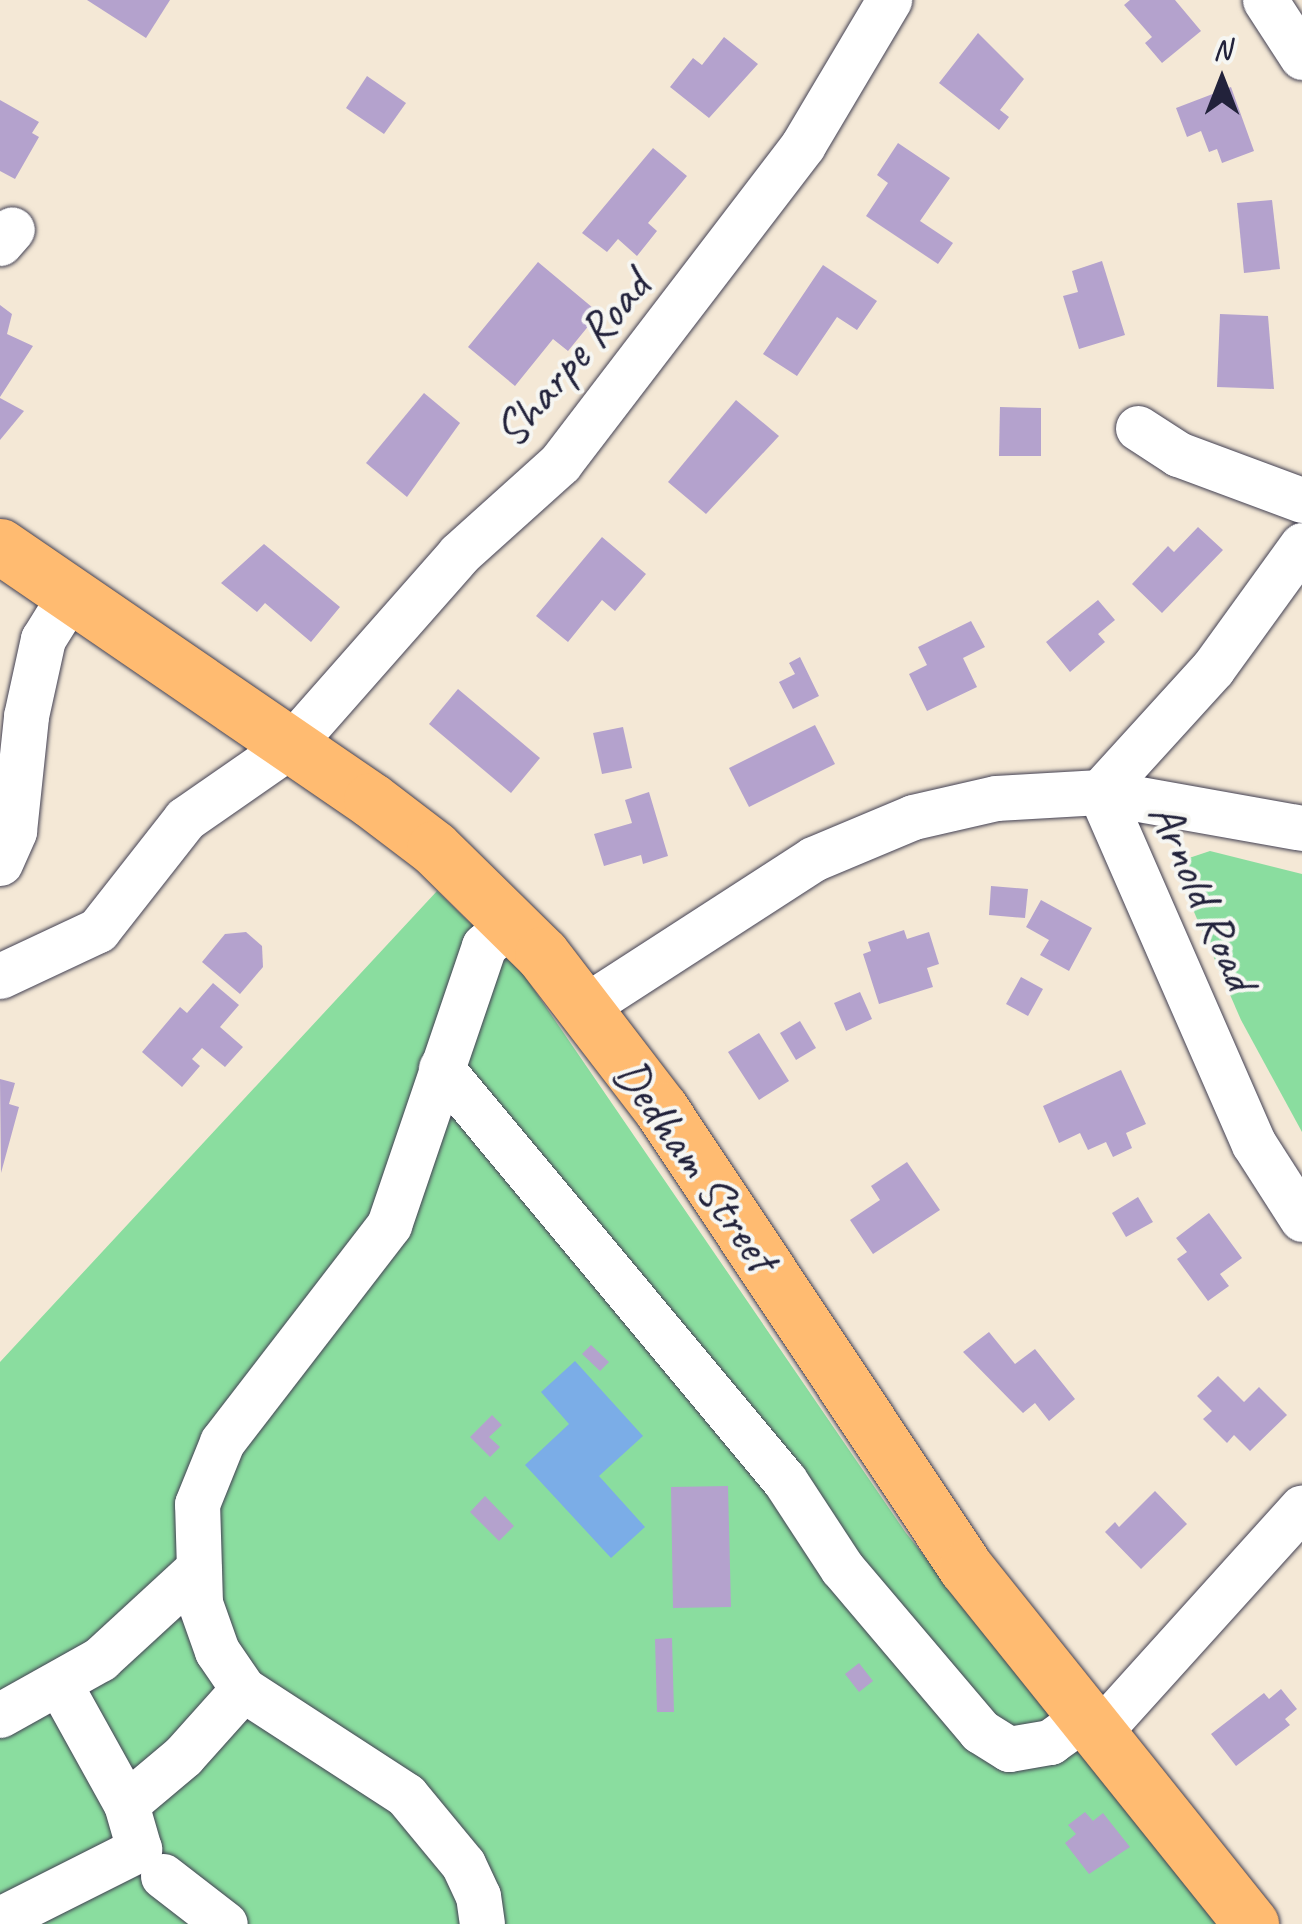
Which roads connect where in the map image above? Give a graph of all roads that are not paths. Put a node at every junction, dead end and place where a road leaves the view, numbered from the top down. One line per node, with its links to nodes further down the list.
1 (889, 0): 9 (street, Sharpe Road)
2 (1265, 0): 3 (street)
3 (1302, 57)
4 (1138, 428): 5 (street)
5 (1302, 500)
6 (1302, 544): 10 (street, Arnold Road)
7 (0, 546): 8 (main road, Dedham Street)
8 (69, 597): 9 (main road, Dedham Street); 12 (street)
9 (290, 746): 13 (main road, Dedham Street); 14 (street, Sharpe Road)
10 (1100, 792): 11 (street); 15 (street); 17 (street, Arnold Road)
11 (1302, 828)
12 (0, 864)
13 (510, 923): 15 (main road, Dedham Street); 16 (street)
14 (0, 976)
15 (586, 1006): 23 (main road, Dedham Street)
16 (441, 1068): 19 (street); 23 (street)
17 (1302, 1219)
18 (1302, 1507): 23 (street)
19 (198, 1568): 20 (street); 21 (street)
20 (60, 1685): 22 (street); 24 (street)
21 (242, 1689): 24 (street); 28 (street)
22 (0, 1715)
23 (1092, 1725): 29 (main road, Dedham Street)
24 (126, 1804): 26 (street)
25 (163, 1876): 27 (street)
26 (0, 1919)
27 (225, 1924)
28 (482, 1924)
29 (1251, 1924)

